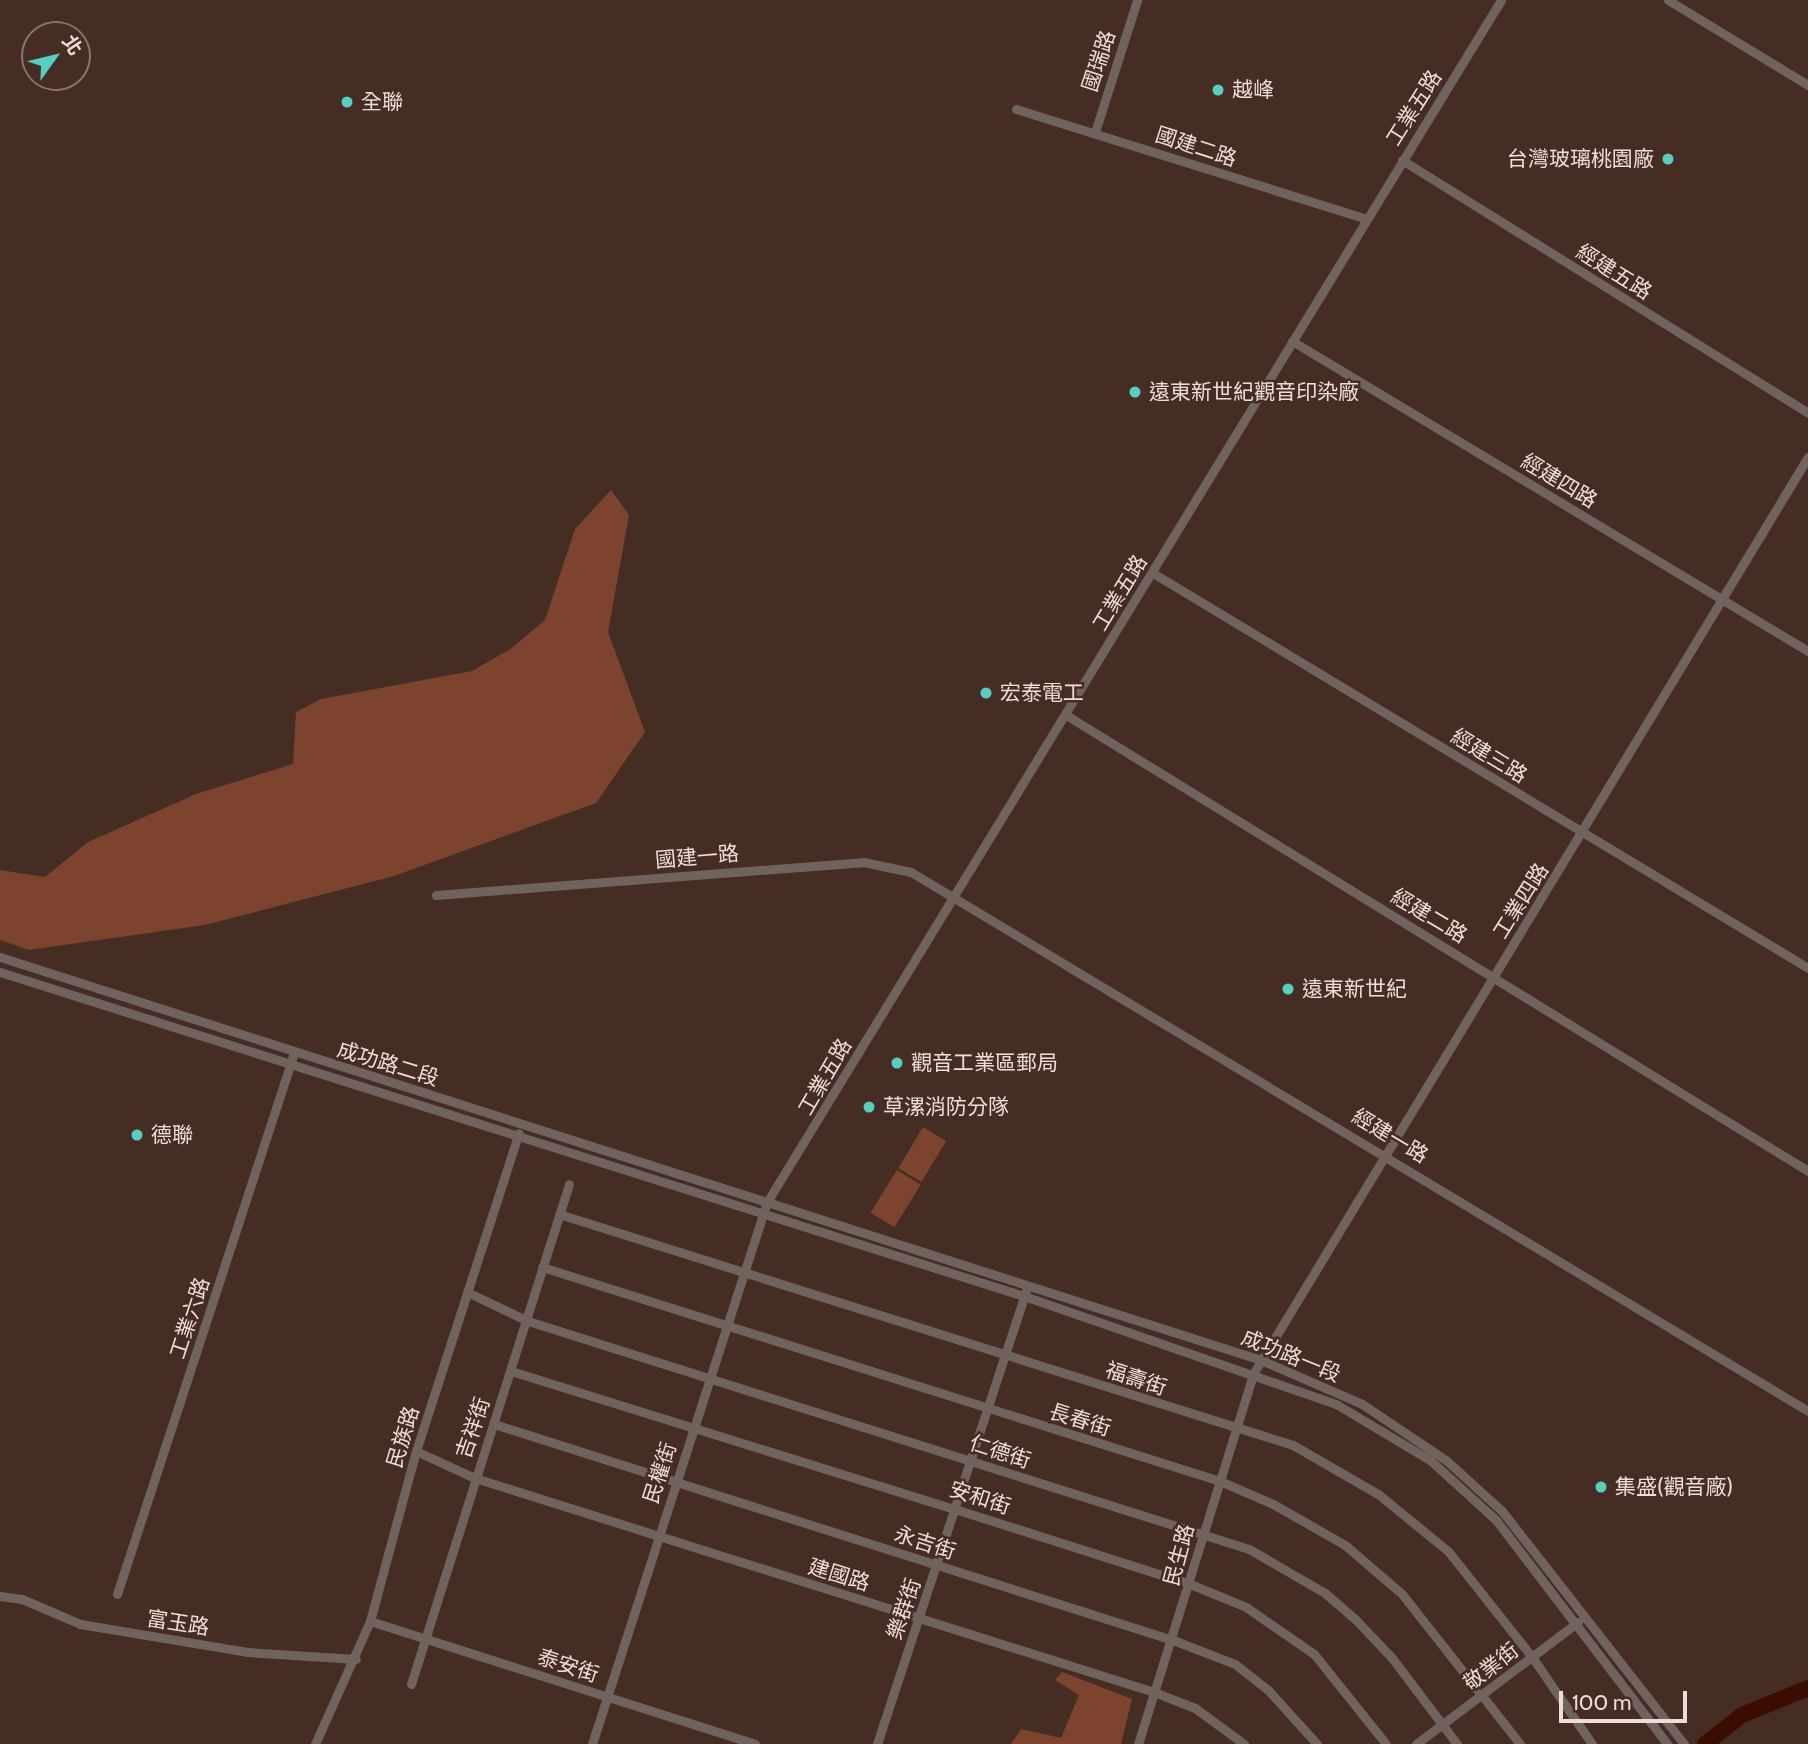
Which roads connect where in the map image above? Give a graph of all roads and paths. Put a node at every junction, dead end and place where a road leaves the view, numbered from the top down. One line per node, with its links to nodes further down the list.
1 (1136, 0): 6 (street, 國瑞路)
2 (1501, 0): 7 (street, 工業五路)
3 (1668, 0): 4 (street)
4 (1808, 85)
5 (1016, 109): 6 (street, 國建二路)
6 (1094, 132): 8 (street, 國建二路)
7 (1402, 160): 8 (street, 工業五路); 10 (street, 經建五路)
8 (1366, 219): 9 (street, 工業五路)
9 (1292, 341): 12 (street, 工業五路); 13 (street, 經建四路)
10 (1808, 413)
11 (1808, 457): 13 (street, 工業四路)
12 (1153, 573): 15 (street, 工業五路); 16 (street, 經建三路)
13 (1723, 600): 14 (street, 經建四路); 16 (street, 工業四路)
14 (1808, 651)
15 (1066, 715): 18 (street, 工業五路); 22 (street, 經建二路)
16 (1583, 833): 20 (street, 經建三路); 22 (street, 工業四路)
17 (436, 895): 18 (street, 國建一路)
18 (953, 895): 27 (street, 經建一路); 30 (street, 工業五路)
19 (0, 957): 23 (street, 成功路二段)
20 (1808, 968)
21 (0, 972): 24 (street, 成功路二段)
22 (1495, 977): 27 (street, 工業四路); 28 (street, 經建二路)
23 (293, 1053): 24 (street, 工業六路); 25 (street, 成功路二段)
24 (290, 1066): 26 (street, 成功路二段); 60 (street, 工業六路)
25 (526, 1126): 26 (street); 30 (street, 成功路二段)
26 (516, 1136): 32 (street, 成功路二段); 36 (street, 民族路)
27 (1388, 1155): 41 (street, 工業四路); 46 (street, 經建一路)
28 (1808, 1171)
29 (569, 1184): 31 (street, 吉祥街)
30 (767, 1202): 32 (street, 工業五路); 35 (street, 成功路一段)
31 (559, 1214): 33 (street, 吉祥街); 34 (street, 福壽街)
32 (761, 1214): 34 (street, 民權街); 37 (street, 成功路一段)
33 (542, 1267): 38 (street, 吉祥街); 39 (street, 長春街)
34 (743, 1271): 39 (street, 民權街); 40 (street, 福壽街)
35 (1028, 1286): 37 (street, 樂群街); 41 (street, 成功路一段)
36 (467, 1292): 38 (street, 仁德街); 50 (street, 民族路)
37 (1024, 1296): 40 (street, 樂群街); 43 (street, 成功路一段)
38 (528, 1321): 42 (street, 吉祥街); 44 (street, 仁德街)
39 (727, 1326): 44 (street, 民權街); 45 (street, 長春街)
40 (1005, 1356): 45 (street, 樂群街); 49 (street, 福壽街)
41 (1261, 1360): 43 (street, 工業四路); 62 (street, 成功路一段)
42 (511, 1371): 47 (street, 吉祥街); 48 (street, 安和街)
43 (1253, 1374): 49 (street, 民生路); 65 (street, 成功路一段)
44 (710, 1376): 48 (street, 民權街); 51 (street, 仁德街)
45 (986, 1410): 51 (street, 樂群街); 53 (street, 長春街)
46 (1808, 1411)
47 (494, 1424): 52 (street, 吉祥街); 54 (street, 永吉街)
48 (693, 1429): 54 (street, 民權街); 55 (street, 安和街)
49 (1237, 1429): 53 (street, 民生路); 68 (street, 福壽街)
50 (416, 1451): 52 (street, 建國路); 64 (street, 民族路)
51 (971, 1461): 55 (street, 樂群街); 56 (street, 仁德街)
52 (475, 1478): 57 (street, 建國路); 66 (street, 吉祥街)
53 (1220, 1481): 56 (street, 民生路); 72 (street, 長春街)
54 (677, 1483): 57 (street, 民權街); 58 (street, 永吉街)
55 (955, 1508): 58 (street, 樂群街); 59 (street, 安和街)
56 (1202, 1535): 59 (street, 民生路); 74 (street, 仁德街)
57 (658, 1537): 63 (street, 建國路); 73 (street, 民權街)
58 (937, 1566): 63 (street, 樂群街); 67 (street, 永吉街)
59 (1190, 1584): 67 (street, 民生路); 82 (street, 安和街)
60 (117, 1594)
61 (0, 1596): 69 (street, 富玉路)
62 (1585, 1616): 65 (street, 敬業街); 88 (street, 成功路一段)
63 (920, 1618): 71 (street, 建國路); 78 (street, 樂群街)
64 (370, 1621): 66 (street, 泰安街); 69 (street, 民族路)
65 (1576, 1624): 68 (street, 敬業街); 87 (street, 成功路一段)
66 (426, 1637): 70 (street, 吉祥街); 73 (street, 泰安街)
67 (1173, 1640): 71 (street, 民生路); 81 (street, 永吉街)
68 (1532, 1657): 72 (street, 敬業街); 86 (street, 福壽街)
69 (356, 1659): 75 (street, 民族路)
70 (411, 1684)
71 (1154, 1692): 79 (street, 民生路); 80 (street, 建國路)
72 (1485, 1696): 74 (street, 敬業街); 85 (street, 長春街)
73 (607, 1697): 76 (street, 民權街); 77 (street, 泰安街)
74 (1443, 1724): 83 (street, 敬業街); 84 (street, 仁德街)
75 (315, 1744)
76 (593, 1744)
77 (755, 1744)
78 (877, 1744)
79 (1138, 1744)
80 (1244, 1744)
81 (1317, 1744)
82 (1386, 1744)
83 (1416, 1744)
84 (1458, 1744)
85 (1520, 1744)
86 (1592, 1744)
87 (1667, 1744)
88 (1684, 1744)

